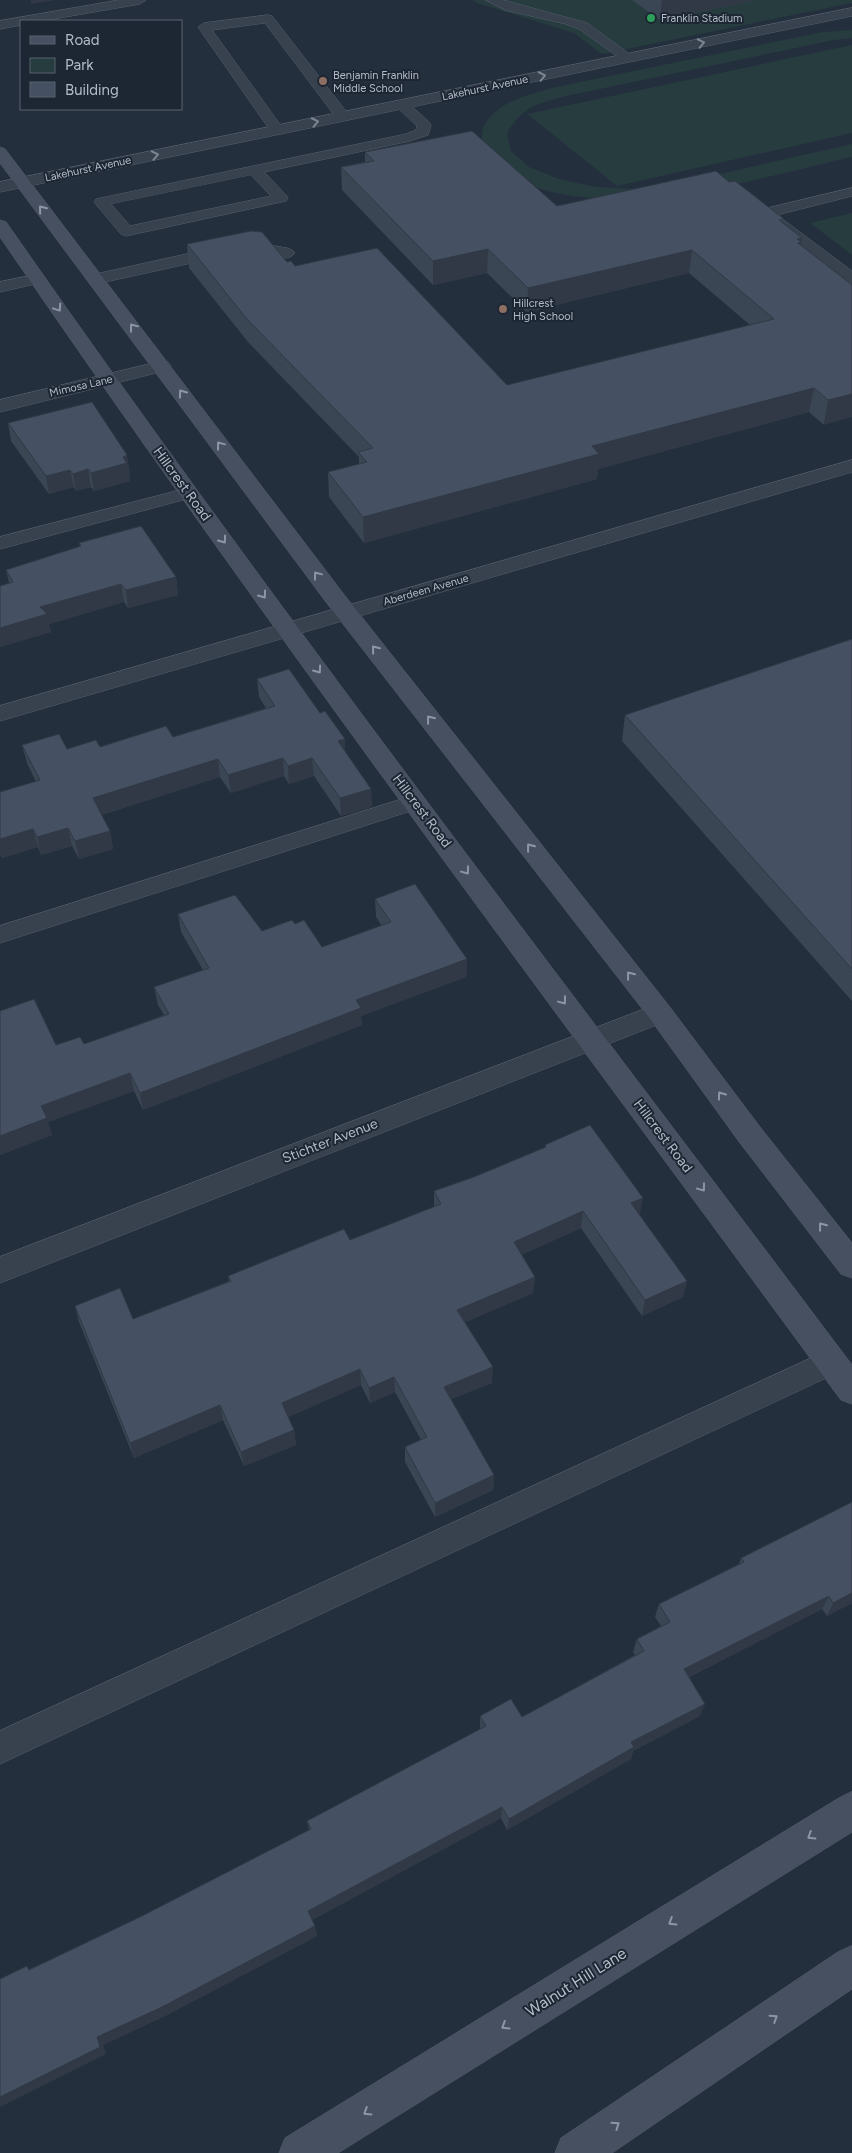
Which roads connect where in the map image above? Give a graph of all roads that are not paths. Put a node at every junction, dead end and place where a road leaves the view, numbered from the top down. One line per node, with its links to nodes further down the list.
1 (140, 0): 4 (lane)
2 (492, 0): 7 (lane)
3 (852, 12): 7 (street, Lakehurst Avenue, one-way to 3)
4 (28, 20)
5 (20, 21): 6 (lane)
6 (0, 25)
7 (629, 58): 8 (street, Lakehurst Avenue, one-way to 7)
8 (402, 104): 9 (street, Lakehurst Avenue); 12 (lane)
9 (343, 117): 10 (street, Lakehurst Avenue, one-way to 9); 10 (lane)
10 (278, 130): 13 (street, Lakehurst Avenue, one-way to 10)
11 (0, 152): 13 (main road)
12 (254, 170): 12 (lane)
13 (22, 182): 14 (street, Lakehurst Avenue); 20 (main road, one-way to 13)
14 (0, 186)
15 (852, 192): 18 (lane)
16 (0, 225): 19 (main road, Hillcrest Road)
17 (287, 253): 20 (lane)
18 (852, 278)
19 (38, 279): 21 (lane); 23 (main road, Hillcrest Road, one-way to 23)
20 (96, 279): 22 (main road, one-way to 20)
21 (0, 287)
22 (162, 366): 23 (street, Mimosa Lane); 28 (main road, one-way to 22)
23 (107, 380): 24 (street, Mimosa Lane); 26 (main road, Hillcrest Road)
24 (0, 406)
25 (852, 466): 28 (street, Aberdeen Avenue)
26 (188, 493): 27 (lane); 29 (main road, Hillcrest Road, one-way to 29)
27 (0, 543)
28 (347, 614): 29 (street, Aberdeen Avenue); 33 (main road, one-way to 28)
29 (289, 630): 30 (street, Aberdeen Avenue); 31 (main road, Hillcrest Road, one-way to 31)
30 (0, 714)
31 (415, 802): 32 (lane); 34 (main road, Hillcrest Road, one-way to 34)
32 (0, 935)
33 (660, 1013): 34 (street, Stichter Avenue); 35 (main road, one-way to 33)
34 (592, 1040): 36 (street, Stichter Avenue); 37 (main road, Hillcrest Road, one-way to 37)
35 (852, 1265)
36 (0, 1270)
37 (831, 1362): 38 (main road, Hillcrest Road); 39 (lane)
38 (852, 1390)
39 (0, 1748)
40 (852, 1810): 42 (main road, Walnut Hill Lane, one-way to 42)
41 (852, 1966): 43 (main road, one-way to 41)
42 (300, 2153)
43 (576, 2153)

